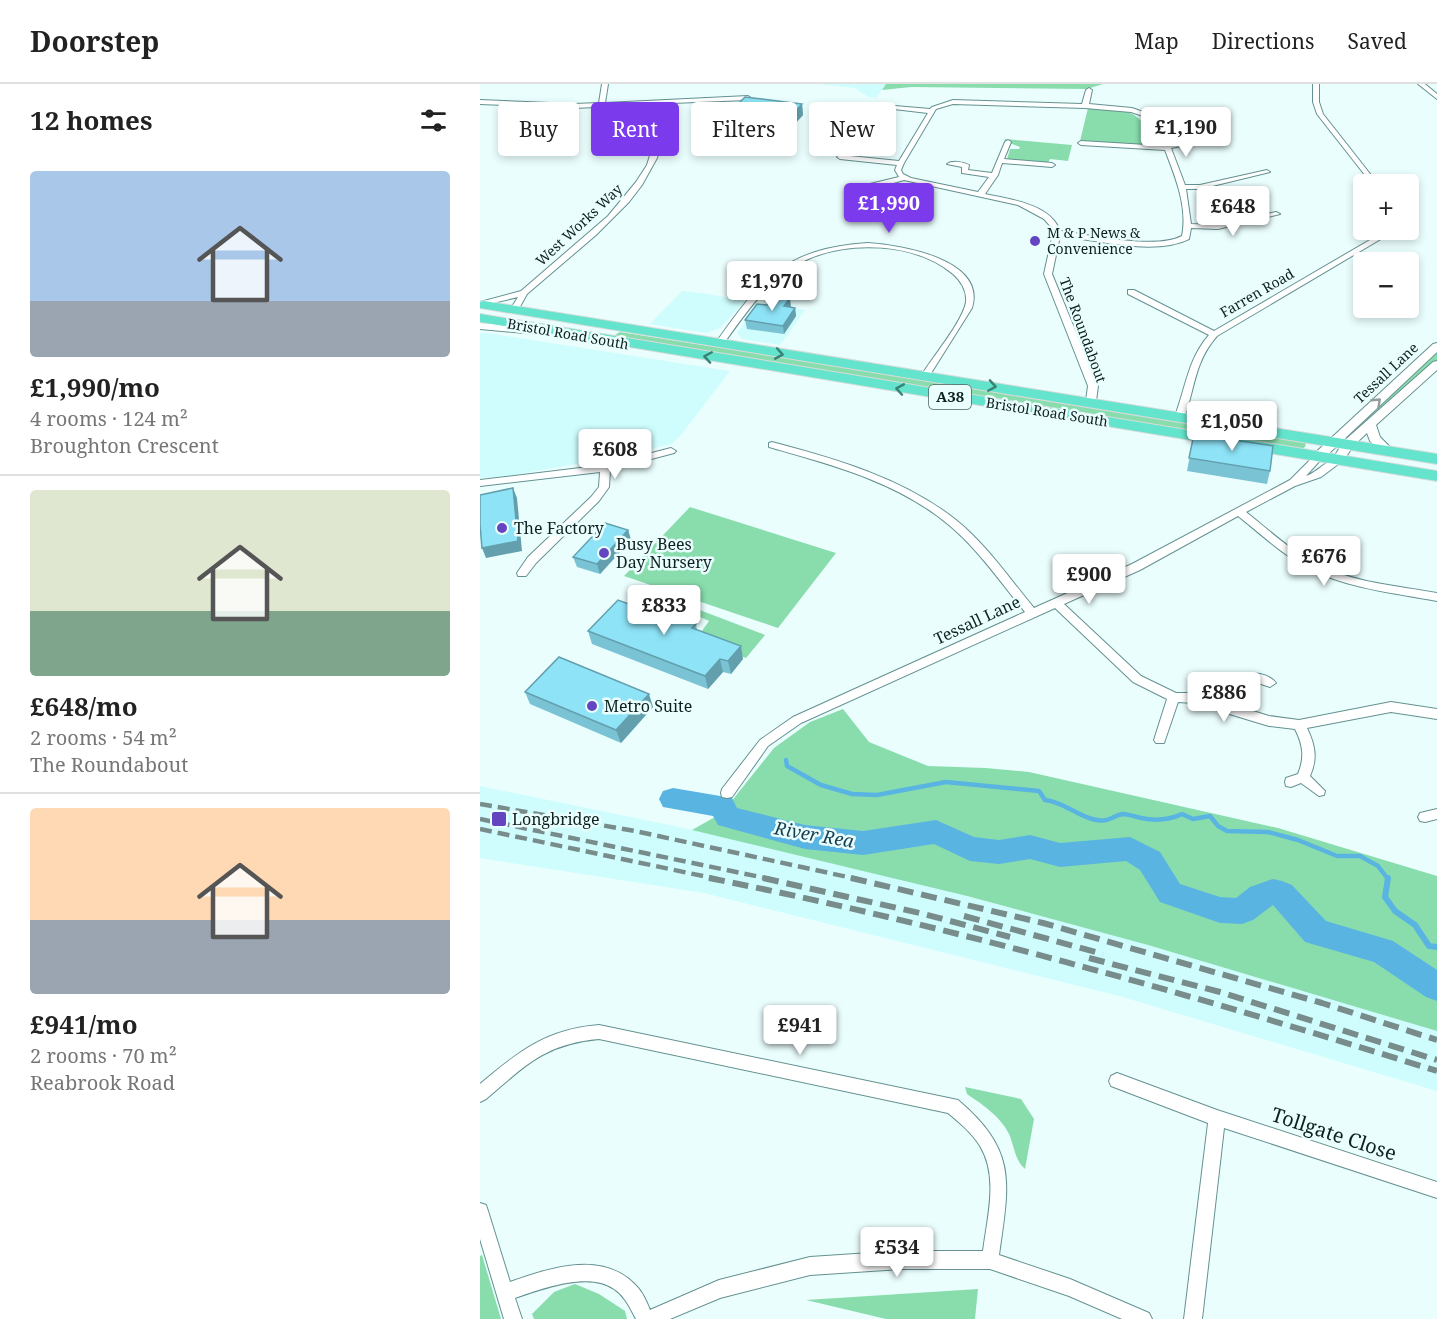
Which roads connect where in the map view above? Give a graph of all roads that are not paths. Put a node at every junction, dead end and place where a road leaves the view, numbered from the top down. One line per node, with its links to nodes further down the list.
1 (605, 84): 8 (street)
2 (1316, 84): 27 (street)
3 (1421, 84): 6 (street)
4 (1089, 90): 11 (street)
5 (748, 98): 9 (street)
6 (1437, 98)
7 (480, 102): 10 (street)
8 (602, 102)
9 (679, 102)
10 (591, 104)
11 (1085, 105): 13 (street); 14 (street)
12 (896, 107): 13 (street)
13 (932, 111): 23 (street)
14 (1145, 115): 15 (street); 19 (street)
15 (1221, 115)
16 (1196, 142): 19 (street)
17 (1081, 143): 19 (street)
18 (1019, 147): 22 (street)
19 (1167, 147): 30 (street)
20 (652, 156): 38 (street, West Works Way)
21 (840, 157): 23 (street)
22 (1000, 161): 25 (street); 28 (street)
23 (901, 163): 29 (street)
24 (950, 164): 28 (street)
25 (1052, 165)
26 (1251, 168): 30 (street)
27 (1367, 174)
28 (994, 175): 32 (street)
29 (904, 177): 31 (street); 32 (street)
30 (1182, 187): 34 (street)
31 (879, 195)
32 (980, 195): 35 (street)
33 (1276, 214): 34 (street)
34 (1188, 226): 35 (street)
35 (1057, 233): 52 (street, The Roundabout)
36 (1375, 240): 45 (street, Farren Road)
37 (1131, 292): 45 (street)
38 (524, 293): 39 (street); 40 (street)
39 (480, 304): 40 (highway, Bristol Road South / A38)
40 (514, 310): 43 (highway, Bristol Road South / A38); 46 (highway)
41 (480, 318): 44 (highway, Bristol Road South / A38)
42 (480, 326): 44 (street)
43 (621, 327): 47 (highway); 48 (highway, Bristol Road South / A38)
44 (558, 333): 46 (highway, Bristol Road South / A38)
45 (1214, 334): 53 (street, Farren Road)
46 (577, 336): 47 (highway, Bristol Road South / A38)
47 (610, 342): 54 (highway, Bristol Road South / A38, one-way to 47)
48 (719, 344): 51 (highway, Bristol Road South / A38, one-way to 51); 51 (street)
49 (1437, 346): 57 (street, Tessall Lane, one-way to 49)
50 (1437, 364): 55 (street, Tessall Lane)
51 (925, 376): 52 (highway, Bristol Road South / A38, one-way to 52)
52 (1091, 401): 53 (highway, Bristol Road South / A38); 54 (highway)
53 (1180, 417): 57 (highway, Bristol Road South / A38)
54 (1136, 426): 59 (highway, Bristol Road South / A38)
55 (1371, 426): 57 (street, Tessall Lane); 60 (street)
56 (772, 445): 75 (street)
57 (1340, 449): 60 (highway, Bristol Road South / A38); 61 (highway, Bristol Road South / A38); 64 (highway); 67 (highway, Bristol Road South / A38); 69 (street, Tessall Lane)
58 (671, 450): 63 (street)
59 (1290, 450): 61 (highway, Bristol Road South / A38); 65 (street)
60 (1388, 451): 62 (highway, Bristol Road South / A38)
61 (1319, 456): 65 (street, Tessall Lane)
62 (1437, 459)
63 (605, 468): 66 (street); 72 (street)
64 (1437, 469)
65 (1303, 471): 69 (street, Tessall Lane)
66 (551, 476): 68 (street); 70 (street)
67 (1437, 476)
68 (480, 483)
69 (1292, 483): 71 (street, Tessall Lane)
70 (480, 491)
71 (1239, 512): 73 (street); 74 (street, Tessall Lane)
72 (522, 573)
73 (1437, 597)
74 (1057, 604): 75 (street, Tessall Lane); 77 (street)
75 (1032, 613): 83 (street, Tessall Lane)
76 (1270, 683): 78 (street)
77 (1174, 697): 78 (street); 81 (street)
78 (1235, 711): 80 (street)
79 (1437, 714): 80 (street)
80 (1299, 725): 82 (street)
81 (1160, 740)
82 (1319, 791)
83 (727, 793)
84 (1117, 1081): 86 (street, Tollgate Close)
85 (480, 1094): 89 (street)
86 (1218, 1118): 87 (street, Tollgate Close); 94 (street)
87 (1437, 1190)
88 (480, 1211): 90 (street)
89 (990, 1260): 92 (street); 93 (street)
90 (506, 1292): 91 (street); 92 (street)
91 (513, 1319)
92 (647, 1319)
93 (1143, 1319)
94 (1193, 1319)

